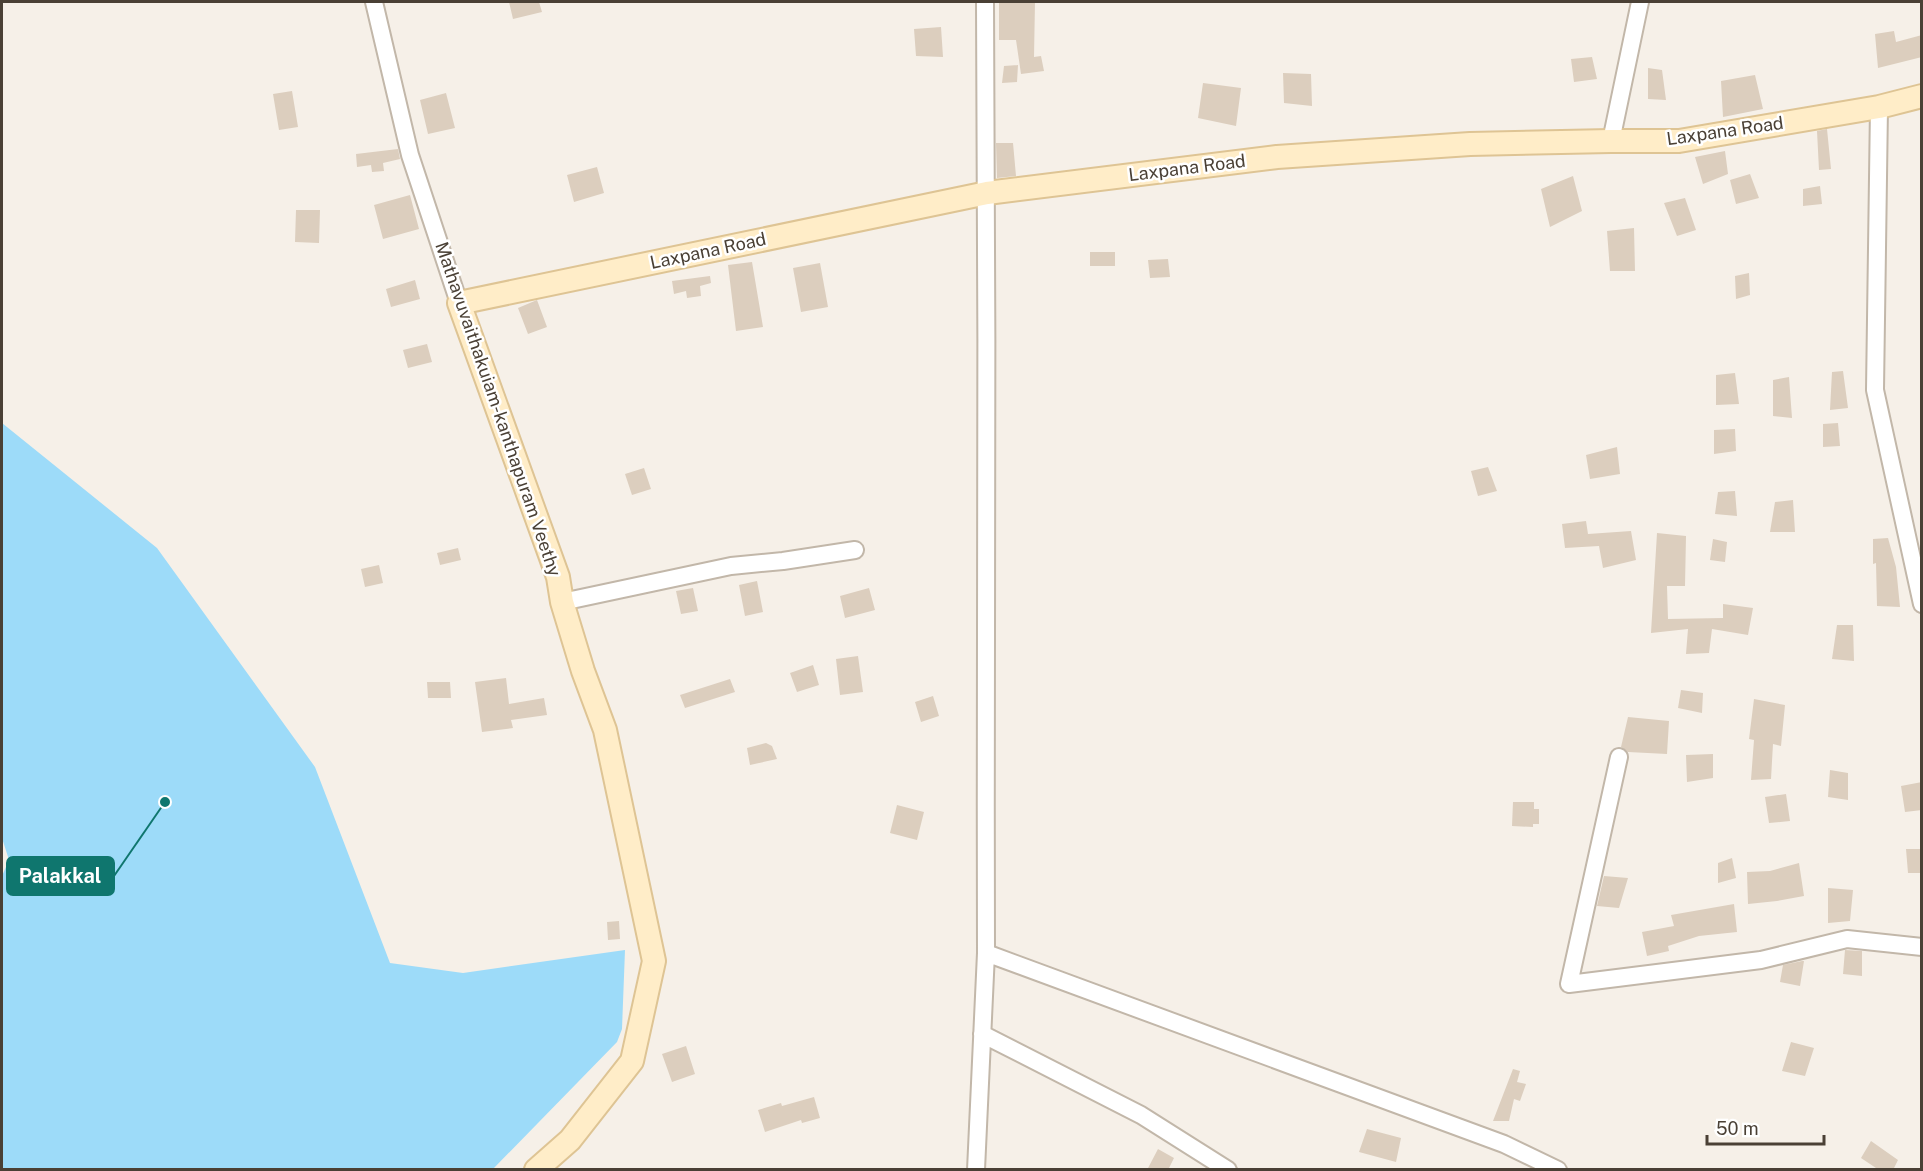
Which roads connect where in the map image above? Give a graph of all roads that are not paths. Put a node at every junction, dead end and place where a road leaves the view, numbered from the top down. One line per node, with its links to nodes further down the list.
1 (374, 2): 8 (street, Mathavuvaithakuiam-kanthapuram Veethy)
2 (985, 2): 7 (street)
3 (1640, 2): 6 (street)
4 (1922, 96): 5 (street, Laxpana Road)
5 (1879, 107): 6 (street, Laxpana Road); 11 (street)
6 (1611, 141): 7 (street, Laxpana Road)
7 (987, 193): 8 (street, Laxpana Road); 14 (street)
8 (459, 303): 10 (street, Mathavuvaithakuiam-kanthapuram Veethy)
9 (855, 550): 10 (street)
10 (562, 602): 16 (street, Mathavuvaithakuiam-kanthapuram Veethy)
11 (1922, 604)
12 (1619, 757): 13 (street)
13 (1922, 947)
14 (986, 953): 15 (street); 19 (street)
15 (982, 1034): 17 (street); 18 (street)
16 (536, 1170)
17 (976, 1170)
18 (1228, 1170)
19 (1558, 1170)

